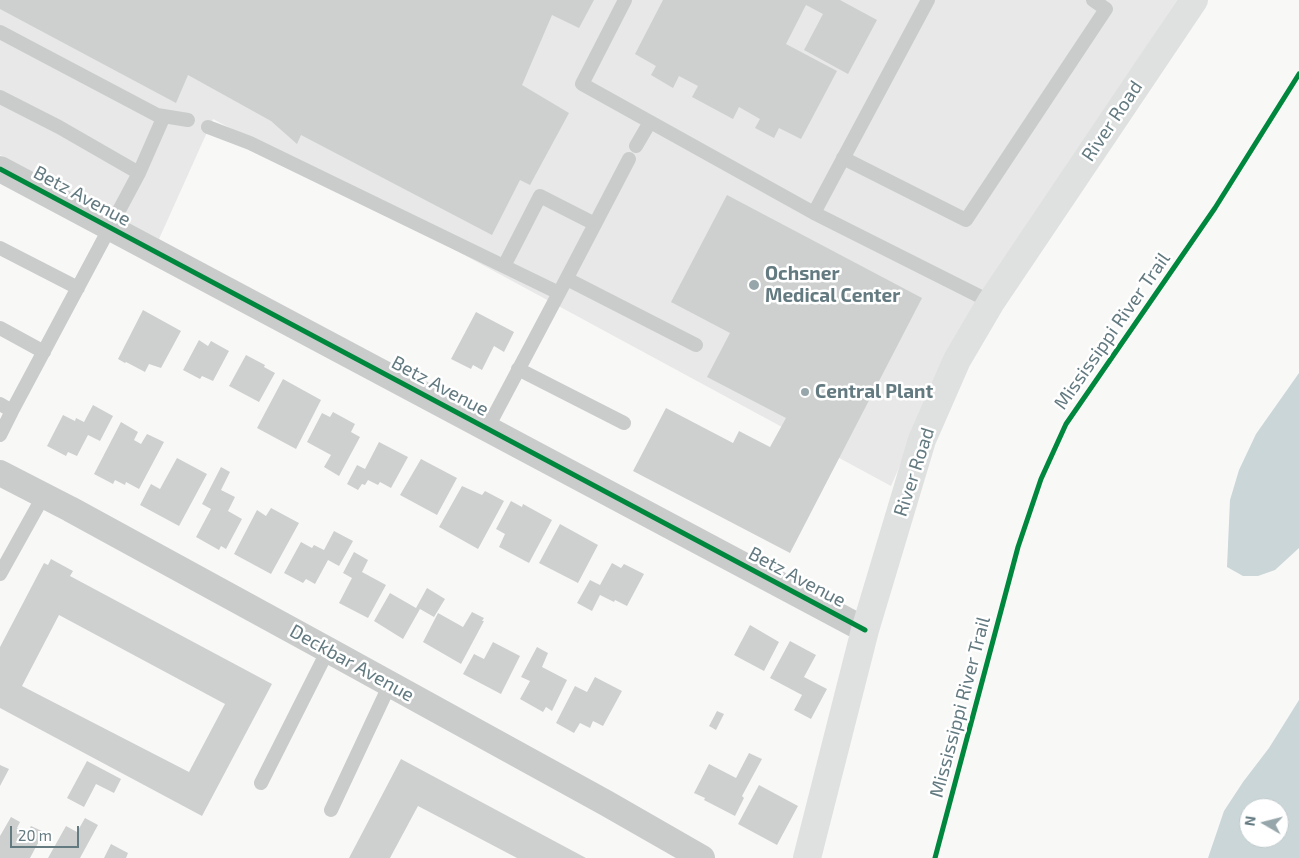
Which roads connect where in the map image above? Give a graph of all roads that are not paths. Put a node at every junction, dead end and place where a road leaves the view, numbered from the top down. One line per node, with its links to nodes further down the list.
1 (625, 0): 9 (lane)
2 (928, 0): 11 (lane)
3 (1093, 0): 11 (lane)
4 (1194, 0): 22 (main road, River Road)
5 (0, 32): 7 (lane)
6 (0, 97): 13 (lane)
7 (164, 116): 8 (lane); 13 (lane)
8 (188, 120)
9 (650, 122): 14 (lane); 15 (lane)
10 (208, 127): 18 (lane)
11 (843, 158): 14 (lane)
12 (0, 169): 16 (street, Betz Avenue)
13 (139, 174): 16 (lane)
14 (814, 212): 22 (lane)
15 (595, 224): 18 (lane); 19 (lane)
16 (110, 228): 20 (lane); 29 (street, Betz Avenue)
17 (0, 248): 20 (lane)
18 (504, 266): 21 (lane)
19 (567, 279): 21 (lane); 24 (lane)
20 (78, 288): 25 (lane)
21 (559, 292): 26 (lane)
22 (991, 302): 34 (main road, River Road)
23 (0, 328): 25 (lane)
24 (696, 346)
25 (44, 352): 27 (lane)
26 (518, 369): 28 (lane); 29 (lane)
27 (6, 407): 30 (lane)
28 (624, 423)
29 (487, 429): 34 (street, Betz Avenue)
30 (0, 435)
31 (0, 472): 32 (street, Deckbar Avenue)
32 (44, 495): 33 (lane); 35 (street, Deckbar Avenue)
33 (0, 574)
34 (865, 630): 41 (main road, River Road)
35 (328, 650): 36 (street, Deckbar Avenue); 37 (lane)
36 (390, 684): 38 (lane); 39 (street, Deckbar Avenue)
37 (261, 783)
38 (330, 810)
39 (676, 851): 40 (street, Deckbar Avenue)
40 (702, 858)
41 (807, 858)

